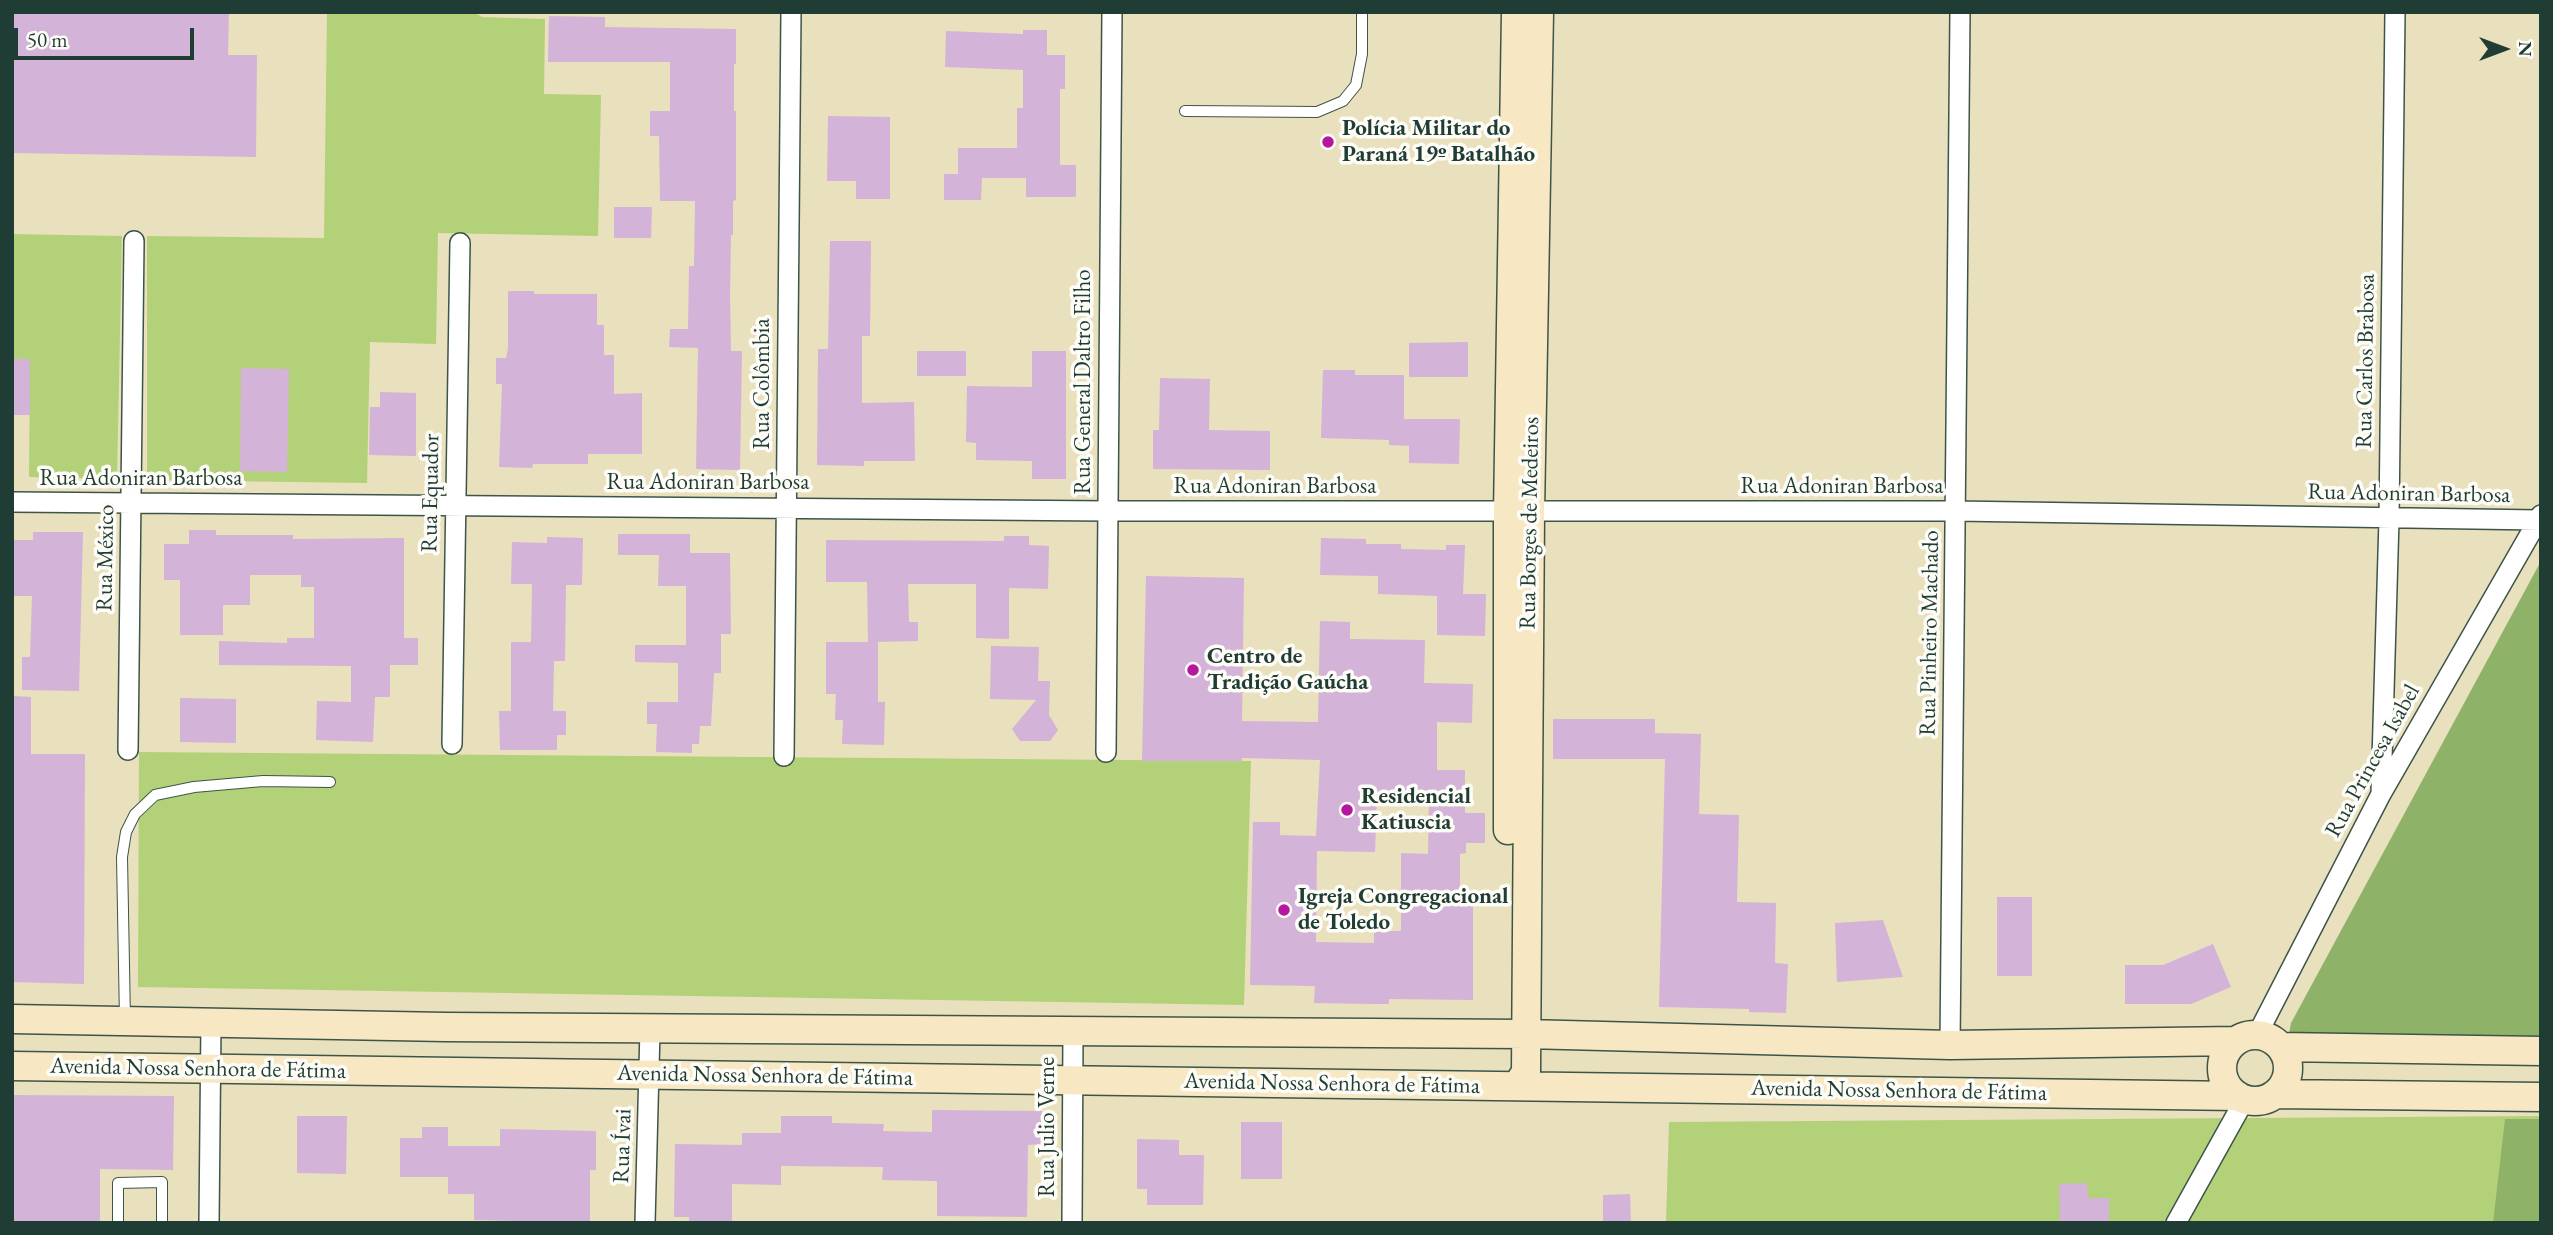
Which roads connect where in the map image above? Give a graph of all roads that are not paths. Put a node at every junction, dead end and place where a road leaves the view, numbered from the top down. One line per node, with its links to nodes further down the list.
1 (791, 12): 14 (street, Rua Colômbia)
2 (1112, 12): 15 (street, Rua General Daltro Filho)
3 (1363, 12): 8 (lane)
4 (1516, 12): 17 (street, Rua Borges de Medeiros)
5 (1539, 12): 17 (street, Rua Borges de Medeiros)
6 (1960, 12): 16 (street, Rua Pinheiro Machado)
7 (2395, 12): 19 (street, Rua Carlos Brabosa)
8 (1185, 111)
9 (134, 241): 12 (street, Rua México)
10 (460, 243): 13 (street, Rua Equador)
11 (12, 502): 12 (street, Rua Adoniran Barbosa)
12 (131, 503): 13 (street, Rua Adoniran Barbosa); 21 (street, Rua México)
13 (455, 506): 14 (street, Rua Adoniran Barbosa); 20 (street, Rua Equador)
14 (787, 509): 15 (street, Rua Adoniran Barbosa); 23 (street, Rua Colômbia)
15 (1108, 511): 17 (street, Rua Adoniran Barbosa); 22 (street, Rua General Daltro Filho)
16 (1956, 511): 17 (street, Rua Adoniran Barbosa); 19 (street, Rua Adoniran Barbosa); 33 (street, Rua Pinheiro Machado)
17 (1519, 512): 31 (street, Rua Borges de Medeiros)
18 (2540, 518): 19 (street, Rua Adoniran Barbosa); 25 (street, Rua Princesa Isabel)
19 (2389, 519): 25 (street, Rua Carlos Brabosa)
20 (452, 744)
21 (128, 750)
22 (1107, 752)
23 (785, 755)
24 (330, 782): 27 (lane)
25 (2381, 794): 32 (street, Rua Princesa Isabel)
26 (12, 1019): 27 (street, Avenida Nossa Senhora de Fátima)
27 (125, 1021): 28 (street, Avenida Nossa Senhora de Fátima)
28 (211, 1023): 29 (street, Avenida Nossa Senhora de Fátima); 36 (street)
29 (650, 1029): 30 (street, Avenida Nossa Senhora de Fátima); 37 (street, Rua Ívai)
30 (1073, 1032): 31 (street, Avenida Nossa Senhora de Fátima); 38 (street, Rua Julio Verne)
31 (1517, 1034): 33 (street, Avenida Nossa Senhora de Fátima); 39 (street)
32 (2258, 1041): 33 (street, Avenida Nossa Senhora de Fátima); 34 (street, Avenida Nossa Senhora de Fátima); 40 (street); 42 (street)
33 (1950, 1045)
34 (2541, 1051)
35 (12, 1066): 36 (street, Avenida Nossa Senhora de Fátima)
36 (210, 1069): 37 (street, Avenida Nossa Senhora de Fátima); 45 (street)
37 (649, 1074): 38 (street, Avenida Nossa Senhora de Fátima); 46 (street, Rua Ívai)
38 (1073, 1080): 39 (street, Avenida Nossa Senhora de Fátima); 47 (street, Rua Julio Verne)
39 (1517, 1086): 42 (street, Avenida Nossa Senhora de Fátima)
40 (2275, 1094): 41 (street, Avenida Nossa Senhora de Fátima); 42 (street, Avenida Nossa Senhora de Fátima)
41 (2541, 1097)
42 (2241, 1098): 48 (street)
43 (118, 1223): 44 (lane)
44 (162, 1223)
45 (209, 1223)
46 (645, 1223)
47 (1072, 1223)
48 (2176, 1223)

